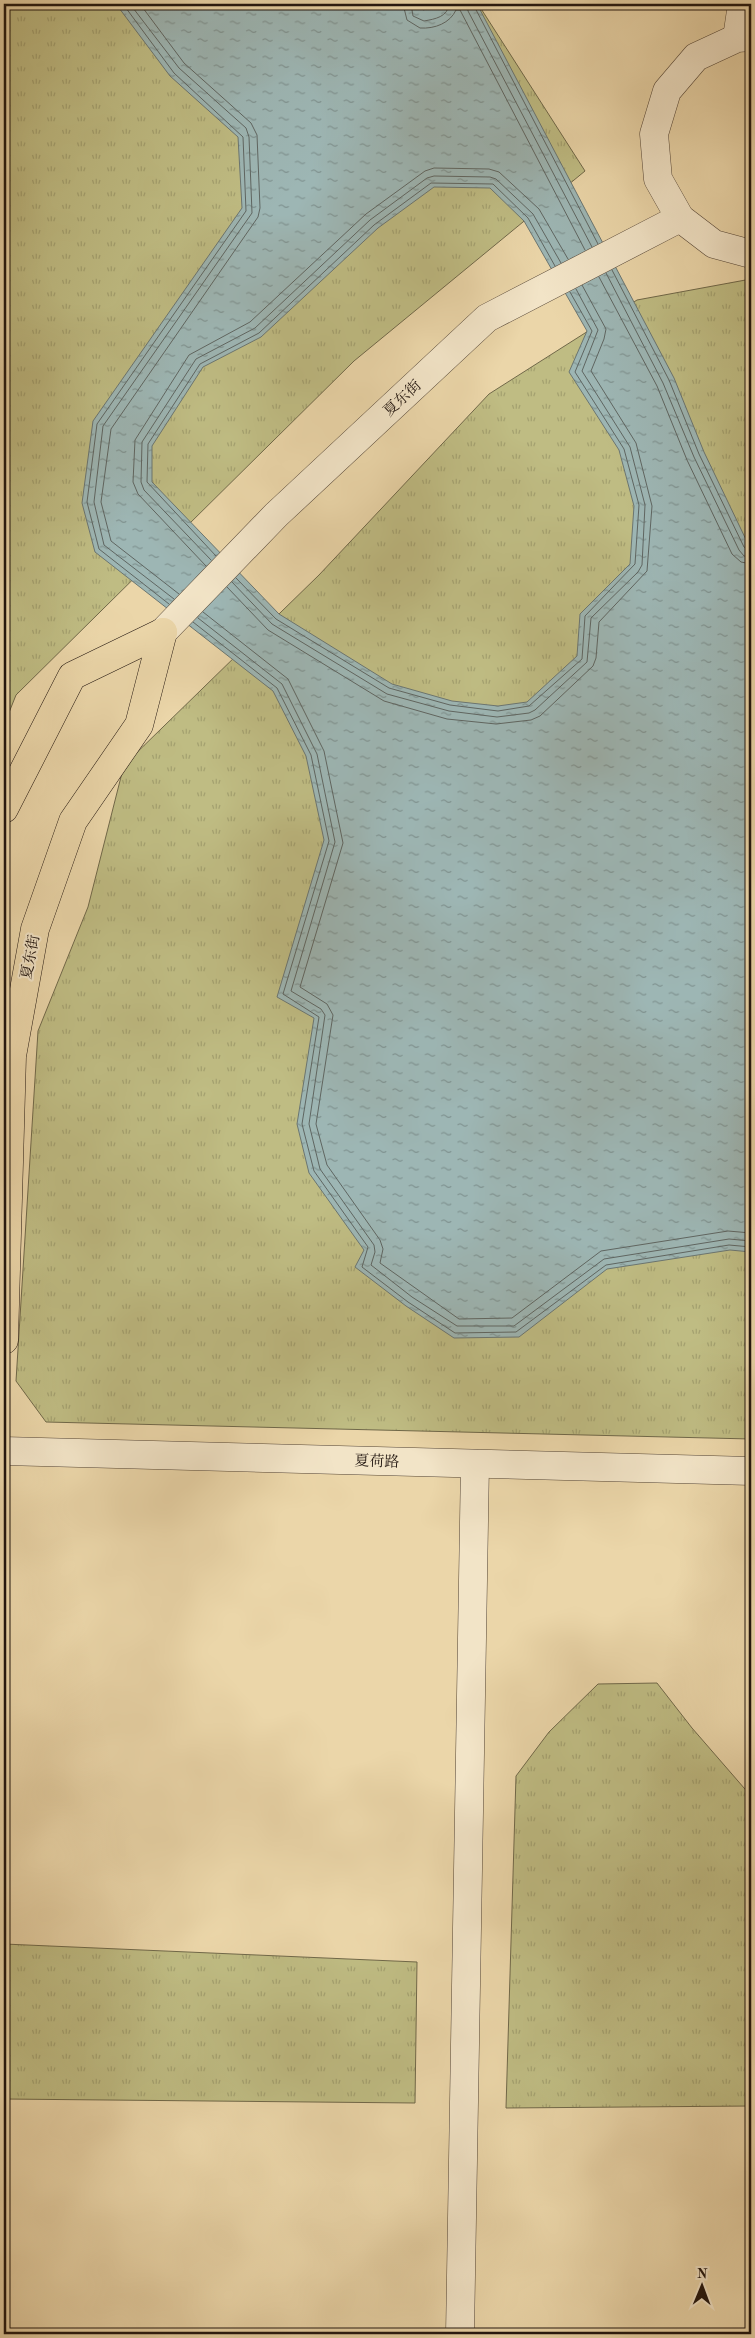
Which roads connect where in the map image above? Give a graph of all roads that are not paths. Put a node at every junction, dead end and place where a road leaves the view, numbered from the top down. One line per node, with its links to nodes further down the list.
1 (742, 4): 2 (street)
2 (744, 37): 3 (street)
3 (680, 218): 4 (street); 5 (street, 夏东街)
4 (751, 254)
5 (163, 632): 6 (main road, 夏东街); 7 (main road, 夏东街)
6 (4, 809)
7 (4, 1340)
8 (4, 1451): 9 (street, 夏荷路)
9 (476, 1464): 10 (street, 夏荷路); 11 (street)
10 (751, 1471)
11 (460, 2334)

